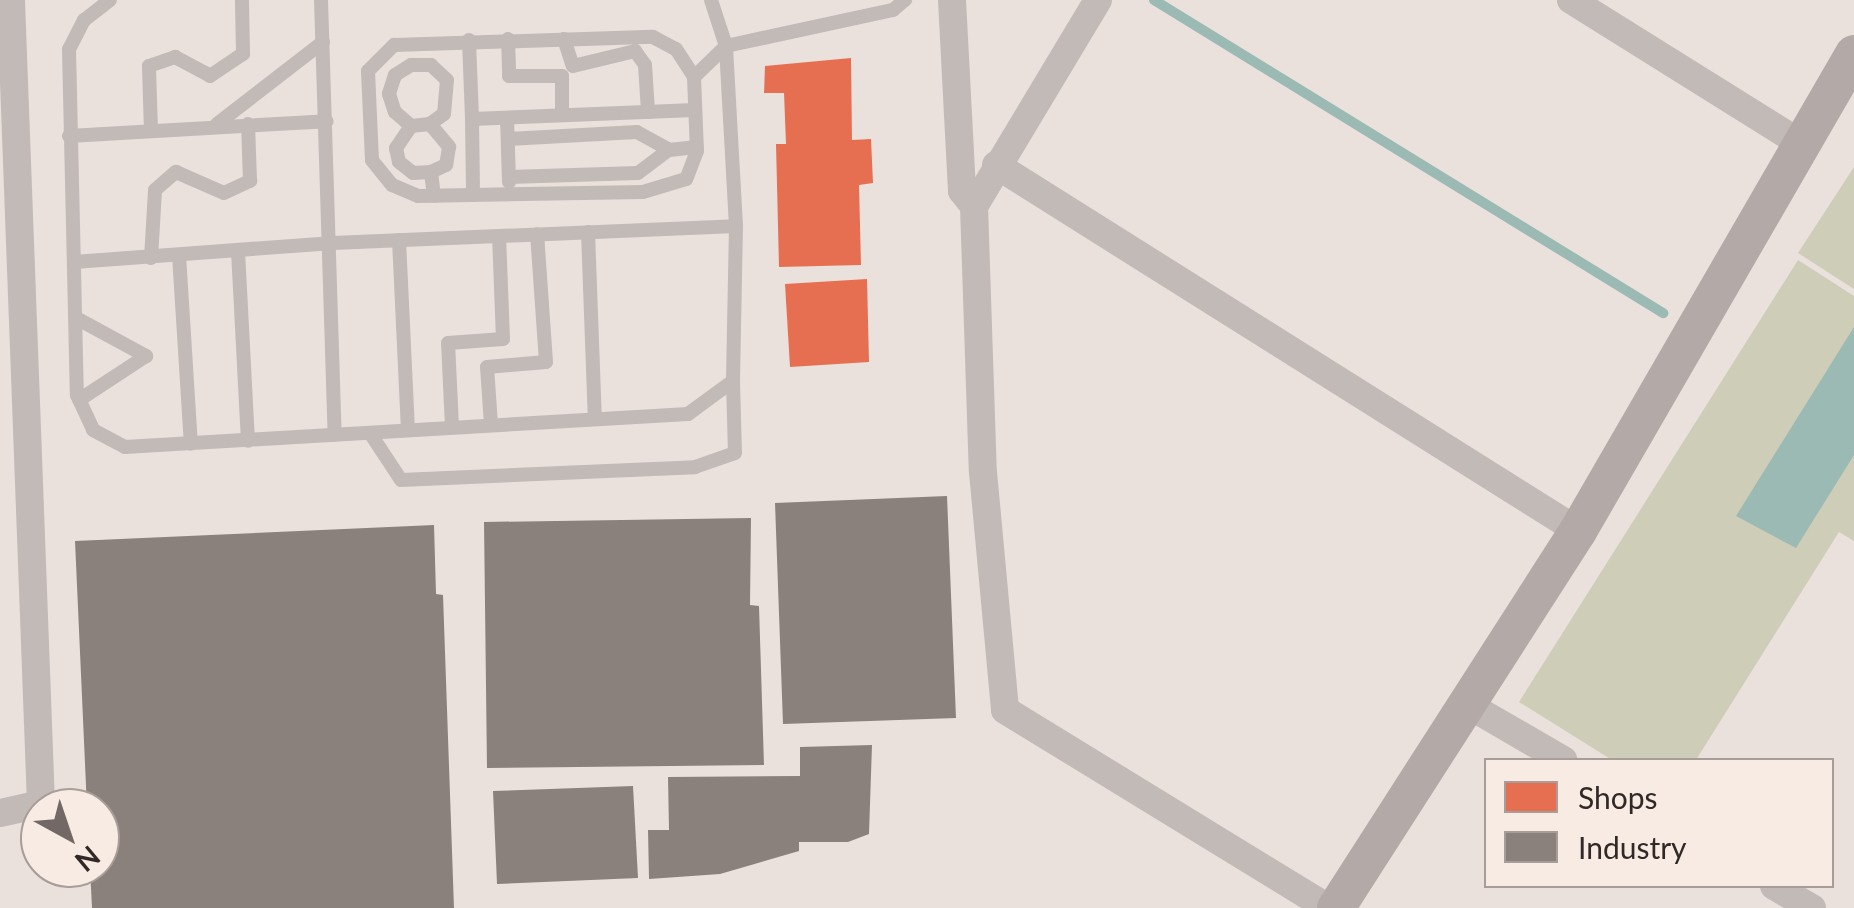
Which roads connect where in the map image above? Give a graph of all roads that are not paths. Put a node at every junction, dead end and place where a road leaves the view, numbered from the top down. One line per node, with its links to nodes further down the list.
1 (11, 0): 66 (street)
2 (110, 0): 30 (lane)
3 (242, 0): 29 (lane)
4 (320, 0): 13 (lane)
5 (711, 0): 14 (lane)
6 (905, 0): 14 (lane)
7 (952, 0): 41 (street)
8 (1098, 0): 35 (street)
9 (1571, 0): 32 (street)
10 (564, 38): 11 (lane); 16 (lane); 20 (lane)
11 (508, 39): 12 (lane); 21 (lane)
12 (469, 40): 18 (lane); 23 (lane)
13 (323, 42): 24 (lane); 27 (lane)
14 (726, 46): 16 (lane); 42 (lane)
15 (1854, 54): 32 (street)
16 (694, 78): 19 (lane)
17 (389, 94): 18 (lane); 26 (lane); 28 (lane)
18 (367, 96): 40 (lane)
19 (696, 110): 20 (lane); 33 (lane)
20 (648, 112): 21 (lane)
21 (562, 115): 22 (lane)
22 (507, 118): 23 (lane); 31 (lane)
23 (472, 119): 39 (lane)
24 (326, 121): 25 (lane); 47 (lane)
25 (248, 124): 27 (lane); 50 (lane)
26 (430, 124): 28 (lane); 36 (lane)
27 (215, 125): 29 (lane)
28 (411, 126): 36 (lane)
29 (152, 132): 30 (lane)
30 (70, 136): 51 (lane)
31 (508, 139): 34 (lane); 37 (lane)
32 (1800, 143): 63 (street)
33 (697, 146): 34 (lane); 38 (lane)
34 (669, 150): 37 (lane)
35 (996, 165): 41 (street); 63 (street)
36 (431, 172): 40 (lane)
37 (509, 177): 38 (lane)
38 (509, 194): 39 (lane)
39 (472, 195): 40 (lane)
40 (434, 196)
41 (974, 206): 68 (street)
42 (736, 226): 43 (lane); 53 (lane)
43 (588, 232): 44 (lane); 55 (lane)
44 (537, 234): 45 (lane); 56 (lane)
45 (499, 236): 46 (lane); 57 (lane)
46 (400, 240): 47 (lane); 58 (lane)
47 (333, 243): 48 (lane); 60 (lane)
48 (238, 251): 49 (lane); 61 (lane)
49 (179, 255): 50 (lane); 62 (lane)
50 (150, 258): 51 (lane)
51 (74, 262): 52 (lane)
52 (76, 318): 54 (lane); 54 (lane)
53 (733, 381): 55 (lane); 59 (lane)
54 (79, 400): 62 (lane)
55 (595, 419): 56 (lane)
56 (490, 425): 57 (lane)
57 (452, 428): 58 (lane)
58 (408, 430): 59 (lane)
59 (370, 433): 60 (lane)
60 (336, 436): 61 (lane)
61 (248, 441): 62 (lane)
62 (191, 444)
63 (1578, 531): 64 (street)
64 (1470, 706): 65 (street); 68 (street)
65 (1560, 758)
66 (0, 813)
67 (1777, 888): 69 (street)
68 (1332, 908)
69 (1812, 908)

